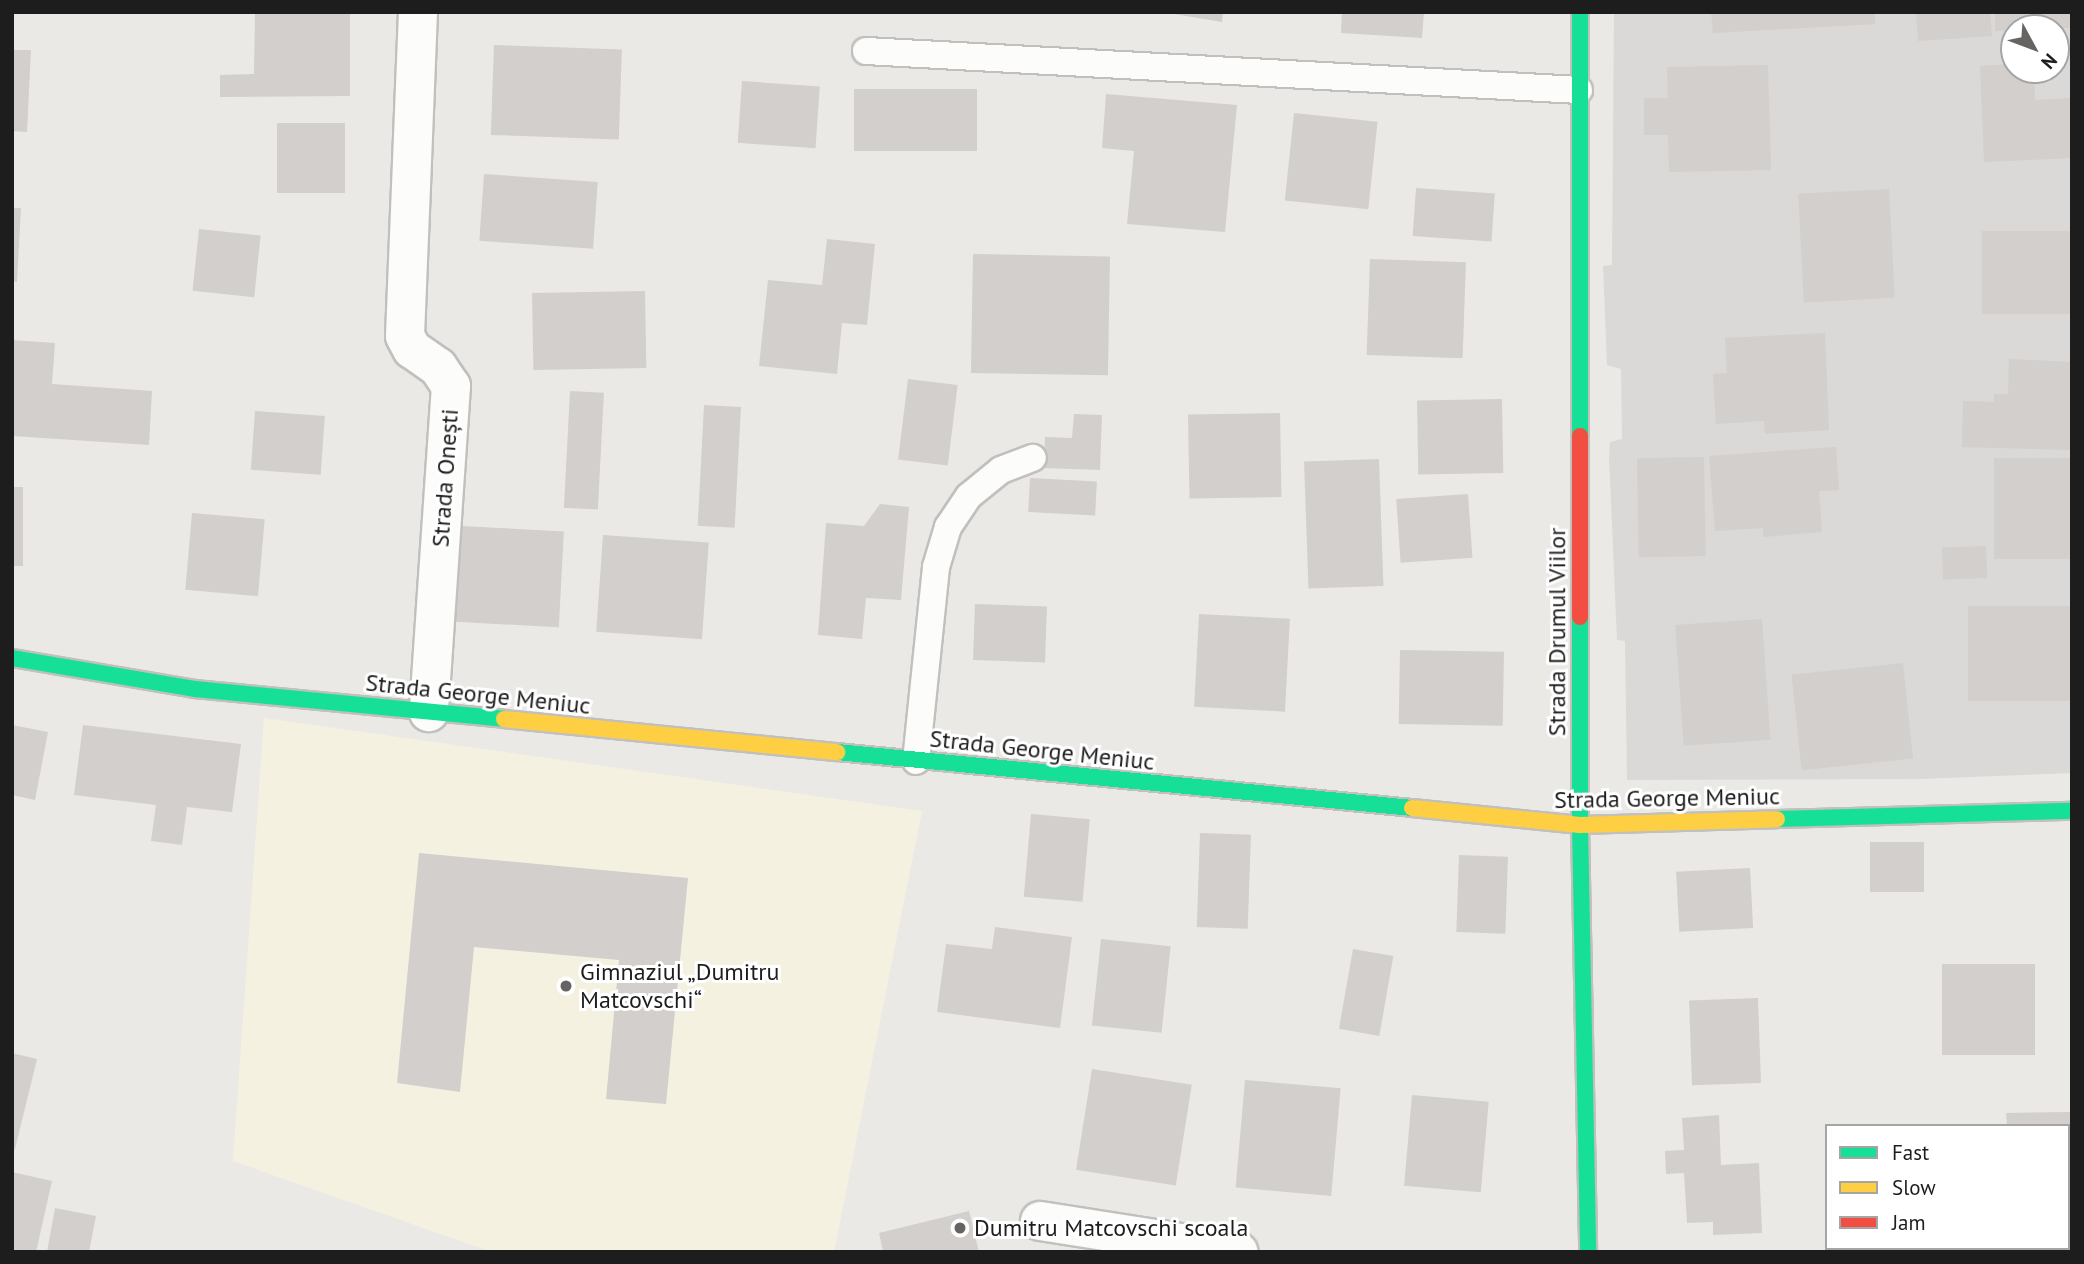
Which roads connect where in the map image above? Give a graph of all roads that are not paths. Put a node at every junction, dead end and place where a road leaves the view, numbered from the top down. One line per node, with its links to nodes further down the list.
1 (418, 12): 7 (street, Strada Onești)
2 (1580, 12): 4 (street, Strada Drumul Viilor)
3 (866, 51): 4 (lane)
4 (1579, 90): 10 (street, Strada Drumul Viilor)
5 (1033, 458): 8 (lane)
6 (12, 659): 7 (street, Strada George Meniuc)
7 (429, 712): 8 (street, Strada George Meniuc)
8 (916, 761): 10 (street, Strada George Meniuc)
9 (2072, 811): 10 (street, Strada George Meniuc)
10 (1580, 825): 13 (street, Strada Drumul Viilor)
11 (1040, 1221): 12 (street)
12 (1239, 1252)
13 (1588, 1252)

